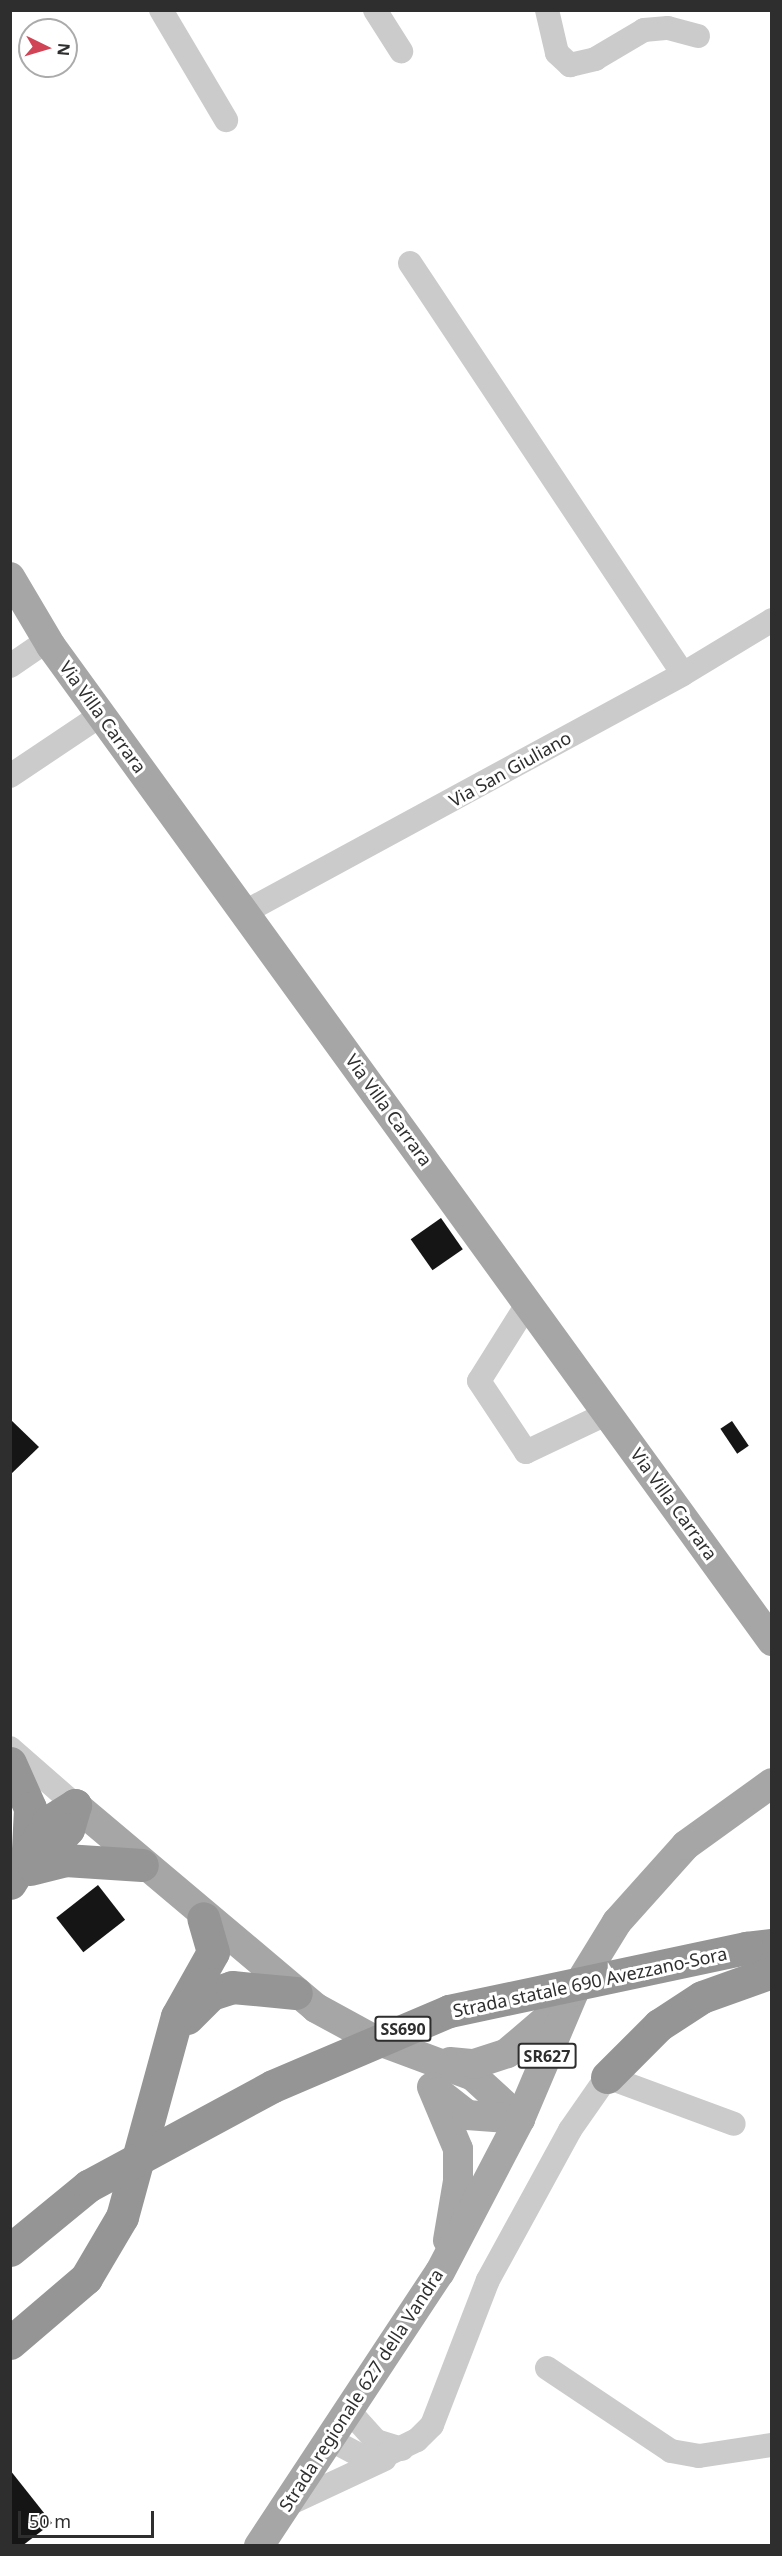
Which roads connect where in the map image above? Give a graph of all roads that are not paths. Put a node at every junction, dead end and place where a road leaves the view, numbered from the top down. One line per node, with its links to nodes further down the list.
1 (161, 10): 6 (street)
2 (375, 10): 5 (street)
3 (547, 10): 4 (street)
4 (698, 36)
5 (401, 51)
6 (226, 120)
7 (410, 263): 12 (street)
8 (10, 577): 10 (main road, Via Villa Carrara)
9 (771, 620): 12 (street, Via San Giuliano)
10 (48, 640): 11 (street); 13 (main road, Via Villa Carrara)
11 (10, 666)
12 (683, 674): 15 (street, Via San Giuliano)
13 (101, 715): 14 (street); 15 (main road, Via Villa Carrara)
14 (10, 776)
15 (245, 912): 16 (main road, Via Villa Carrara)
16 (528, 1303): 17 (main road, Via Villa Carrara); 17 (street)
17 (608, 1413): 18 (main road, Via Villa Carrara)
18 (771, 1641)
19 (10, 1748): 22 (street)
20 (10, 1763): 24 (highway)
21 (770, 1783): 28 (main road, Strada regionale 627 della Vandra / SR627)
22 (75, 1805): 23 (main road); 24 (highway)
23 (142, 1865): 24 (highway); 25 (main road)
24 (22, 1870)
25 (203, 1918): 29 (main road); 30 (highway)
26 (759, 1947): 35 (highway, Strada statale 690 Avezzano-Sora / SS690, bridge)
27 (771, 1972): 32 (highway)
28 (574, 1992): 31 (main road); 33 (main road, Strada regionale 627 della Vandra / SR627)
29 (296, 1993): 30 (highway); 31 (main road)
30 (169, 2050): 39 (highway)
31 (437, 2074): 33 (main road); 38 (main road)
32 (607, 2077): 34 (street); 44 (street)
33 (520, 2119): 38 (main road, Strada regionale 627 della Vandra / SR627)
34 (734, 2124)
35 (80, 2192): 36 (highway); 37 (highway, Strada statale 690 Avezzano-Sora / SS690)
36 (10, 2221)
37 (10, 2250)
38 (440, 2272): 41 (main road, Strada regionale 627 della Vandra / SR627)
39 (10, 2343)
40 (547, 2368): 43 (street)
41 (350, 2412): 42 (main road, Strada regionale 627 della Vandra / SR627); 44 (street)
42 (331, 2440): 44 (street); 45 (main road, Strada regionale 627 della Vandra / SR627)
43 (771, 2445)
44 (397, 2452): 45 (street)
45 (284, 2506): 46 (main road, Strada regionale 627 della Vandra / SR627)
46 (259, 2546)

